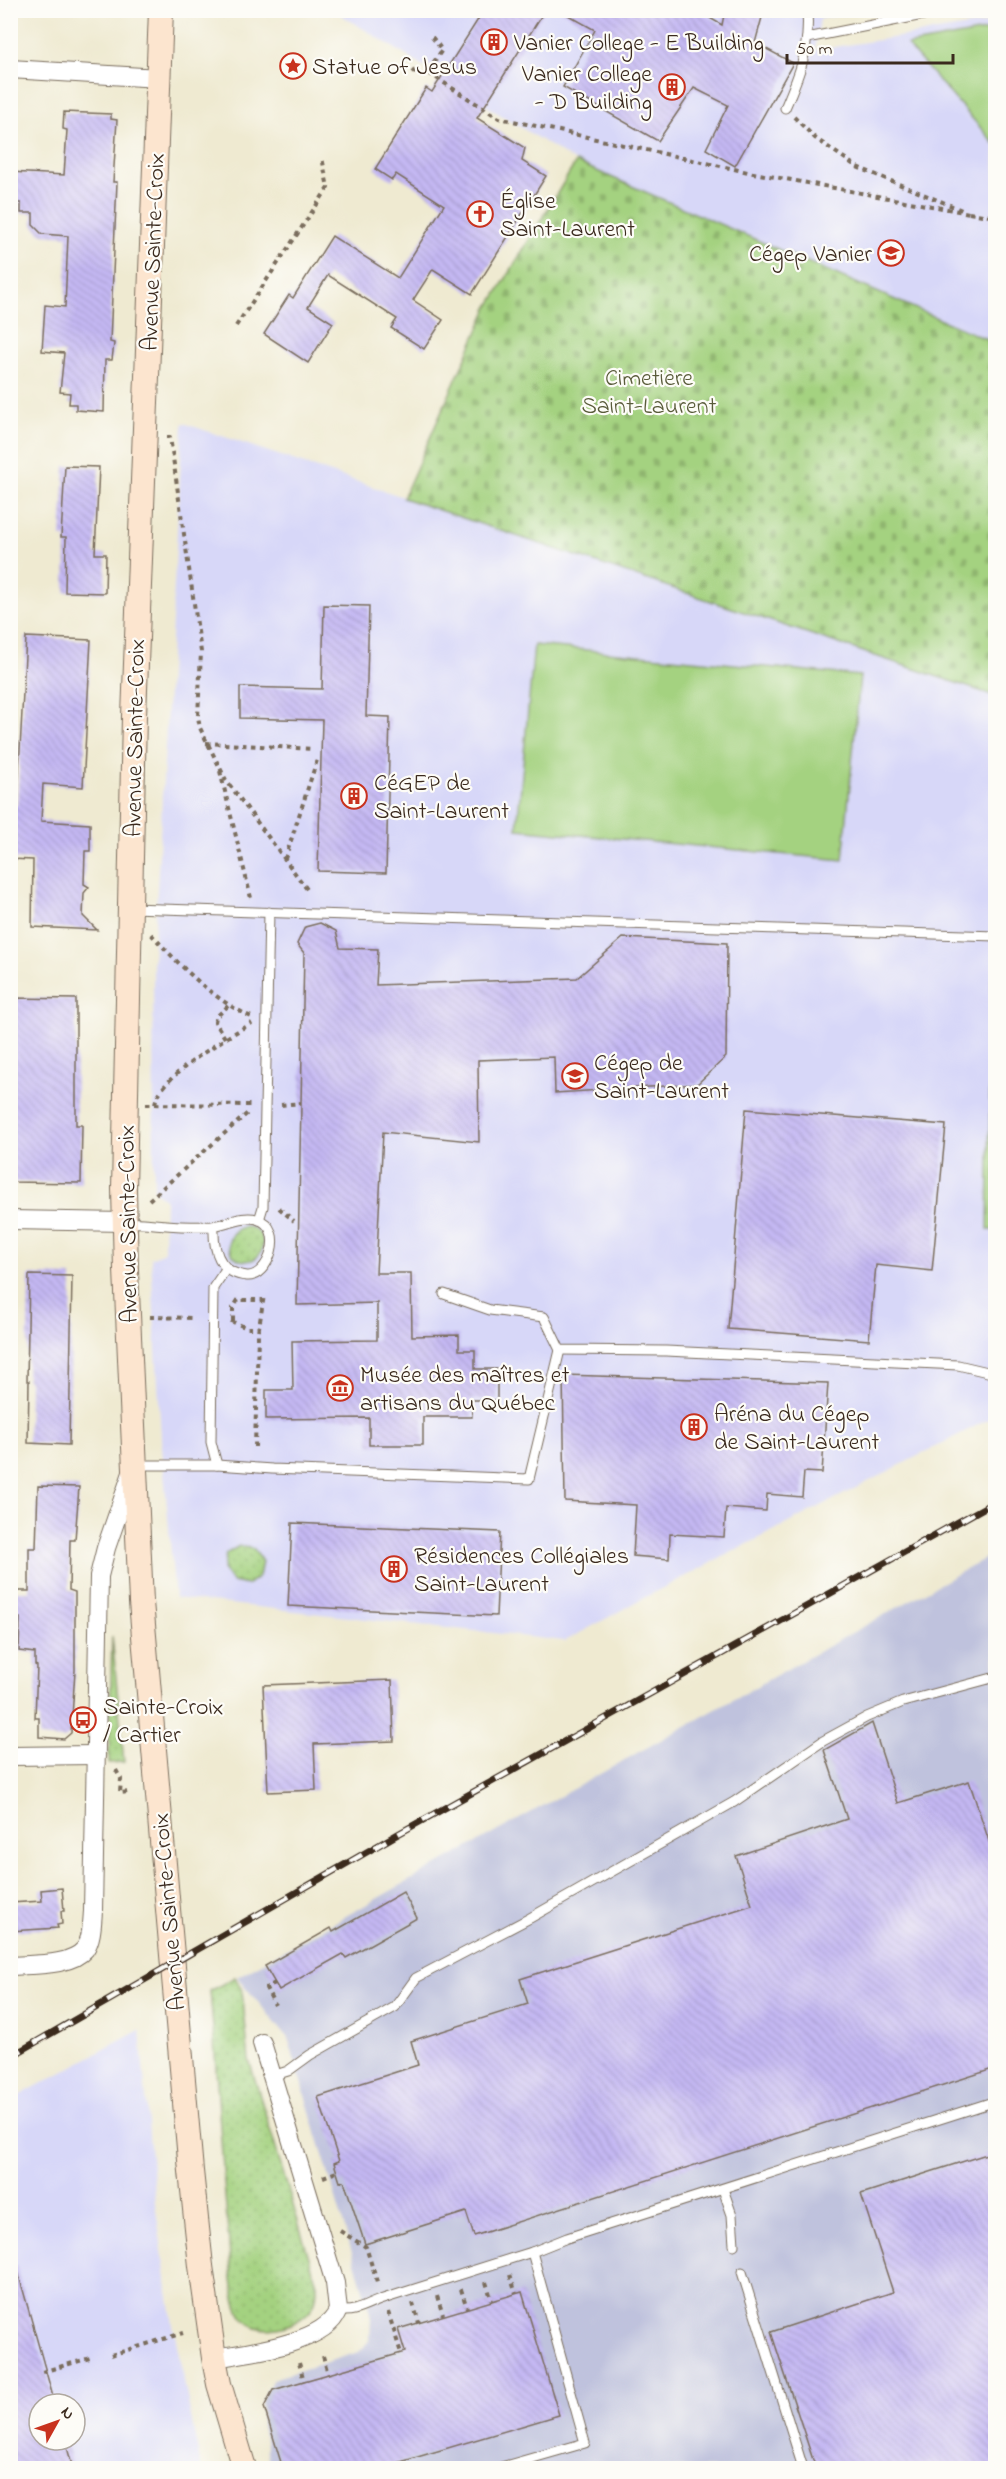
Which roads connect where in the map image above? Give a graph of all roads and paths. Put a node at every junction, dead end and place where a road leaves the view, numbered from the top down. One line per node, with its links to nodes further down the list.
1 (161, 10): 9 (main road, Avenue Sainte-Croix)
2 (807, 10): 5 (lane)
3 (948, 10): 5 (lane)
4 (432, 37): 12 (path)
5 (807, 38): 10 (lane)
6 (10, 69): 9 (street)
7 (412, 70): 8 (path)
8 (416, 75)
9 (159, 78): 23 (main road, Avenue Sainte-Croix)
10 (785, 108): 12 (path)
11 (321, 157): 14 (path)
12 (969, 213): 13 (path)
13 (996, 217)
14 (236, 326)
15 (163, 437): 16 (path)
16 (206, 743): 17 (path); 19 (path)
17 (312, 748)
18 (317, 760): 20 (path)
19 (219, 768): 20 (path); 22 (path)
20 (285, 859): 21 (path)
21 (309, 892)
22 (251, 894)
23 (130, 908): 24 (lane); 38 (main road, Avenue Sainte-Croix)
24 (269, 912): 26 (lane); 37 (lane)
25 (148, 932): 27 (path)
26 (996, 936)
27 (228, 1006): 28 (path); 30 (path)
28 (243, 1013): 29 (path); 29 (path)
29 (243, 1028): 30 (path)
30 (225, 1038): 33 (path)
31 (301, 1103): 34 (path)
32 (146, 1104): 33 (path)
33 (155, 1104): 35 (path)
34 (274, 1106)
35 (149, 1200)
36 (10, 1220): 38 (street)
37 (259, 1220): 39 (lane); 40 (lane)
38 (125, 1222): 39 (lane); 48 (main road, Avenue Sainte-Croix)
39 (214, 1226): 40 (lane)
40 (226, 1269): 49 (lane)
41 (444, 1294): 45 (lane)
42 (147, 1317): 43 (path)
43 (195, 1318)
44 (259, 1328): 44 (path); 47 (path)
45 (560, 1350): 46 (lane); 49 (lane)
46 (996, 1374)
47 (255, 1447)
48 (134, 1465): 49 (lane); 51 (street, Avenue Sainte-Croix); 86 (main road, Avenue Sainte-Croix)
49 (217, 1465)
50 (996, 1677): 59 (lane)
51 (96, 1755): 52 (street); 55 (street, Avenue Sainte-Croix)
52 (10, 1756)
53 (121, 1779): 54 (path)
54 (128, 1792)
55 (10, 1966)
56 (275, 1983): 57 (path)
57 (275, 2005)
58 (262, 2043): 59 (street)
59 (272, 2076): 77 (street)
60 (996, 2101): 63 (lane)
61 (337, 2172): 62 (path)
62 (321, 2177)
63 (723, 2189): 65 (lane); 66 (lane)
64 (337, 2229): 72 (path)
65 (734, 2245)
66 (531, 2252): 72 (lane); 92 (lane)
67 (742, 2272): 93 (lane)
68 (512, 2279): 71 (path)
69 (487, 2286): 74 (path)
70 (463, 2294): 76 (path)
71 (516, 2294)
72 (383, 2299): 77 (lane)
73 (439, 2301): 78 (path)
74 (492, 2301)
75 (414, 2307): 80 (path)
76 (467, 2308)
77 (338, 2310): 86 (street)
78 (443, 2315)
79 (390, 2316): 82 (path)
80 (418, 2323)
81 (183, 2334): 83 (path)
82 (401, 2353)
83 (111, 2355)
84 (323, 2356): 89 (path)
85 (90, 2358): 88 (path)
86 (214, 2358): 91 (main road, Avenue Sainte-Croix)
87 (299, 2362): 90 (path)
88 (42, 2372)
89 (328, 2373)
90 (304, 2381)
91 (244, 2469)
92 (498, 2469)
93 (803, 2469)

